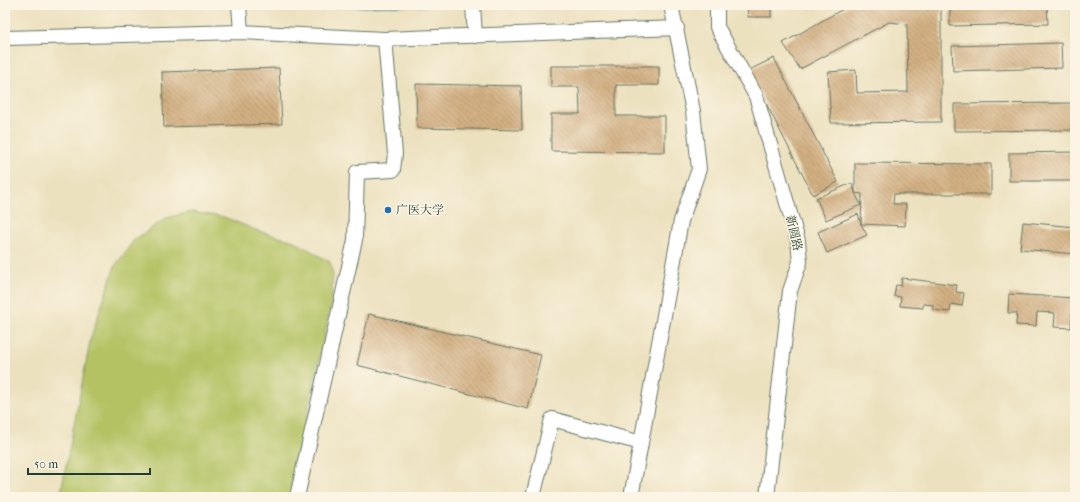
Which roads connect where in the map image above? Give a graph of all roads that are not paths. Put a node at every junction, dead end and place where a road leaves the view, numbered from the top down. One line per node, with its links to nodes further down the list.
1 (239, 5): 6 (street)
2 (473, 5): 7 (street)
3 (671, 5): 5 (street)
4 (717, 5): 14 (street, 新圆路)
5 (677, 28): 7 (street); 10 (street)
6 (241, 32): 8 (street); 9 (street)
7 (476, 36): 9 (street)
8 (5, 38)
9 (385, 39): 11 (street)
10 (641, 443): 12 (street); 13 (street)
11 (297, 497)
12 (533, 497)
13 (631, 497)
14 (767, 497)

